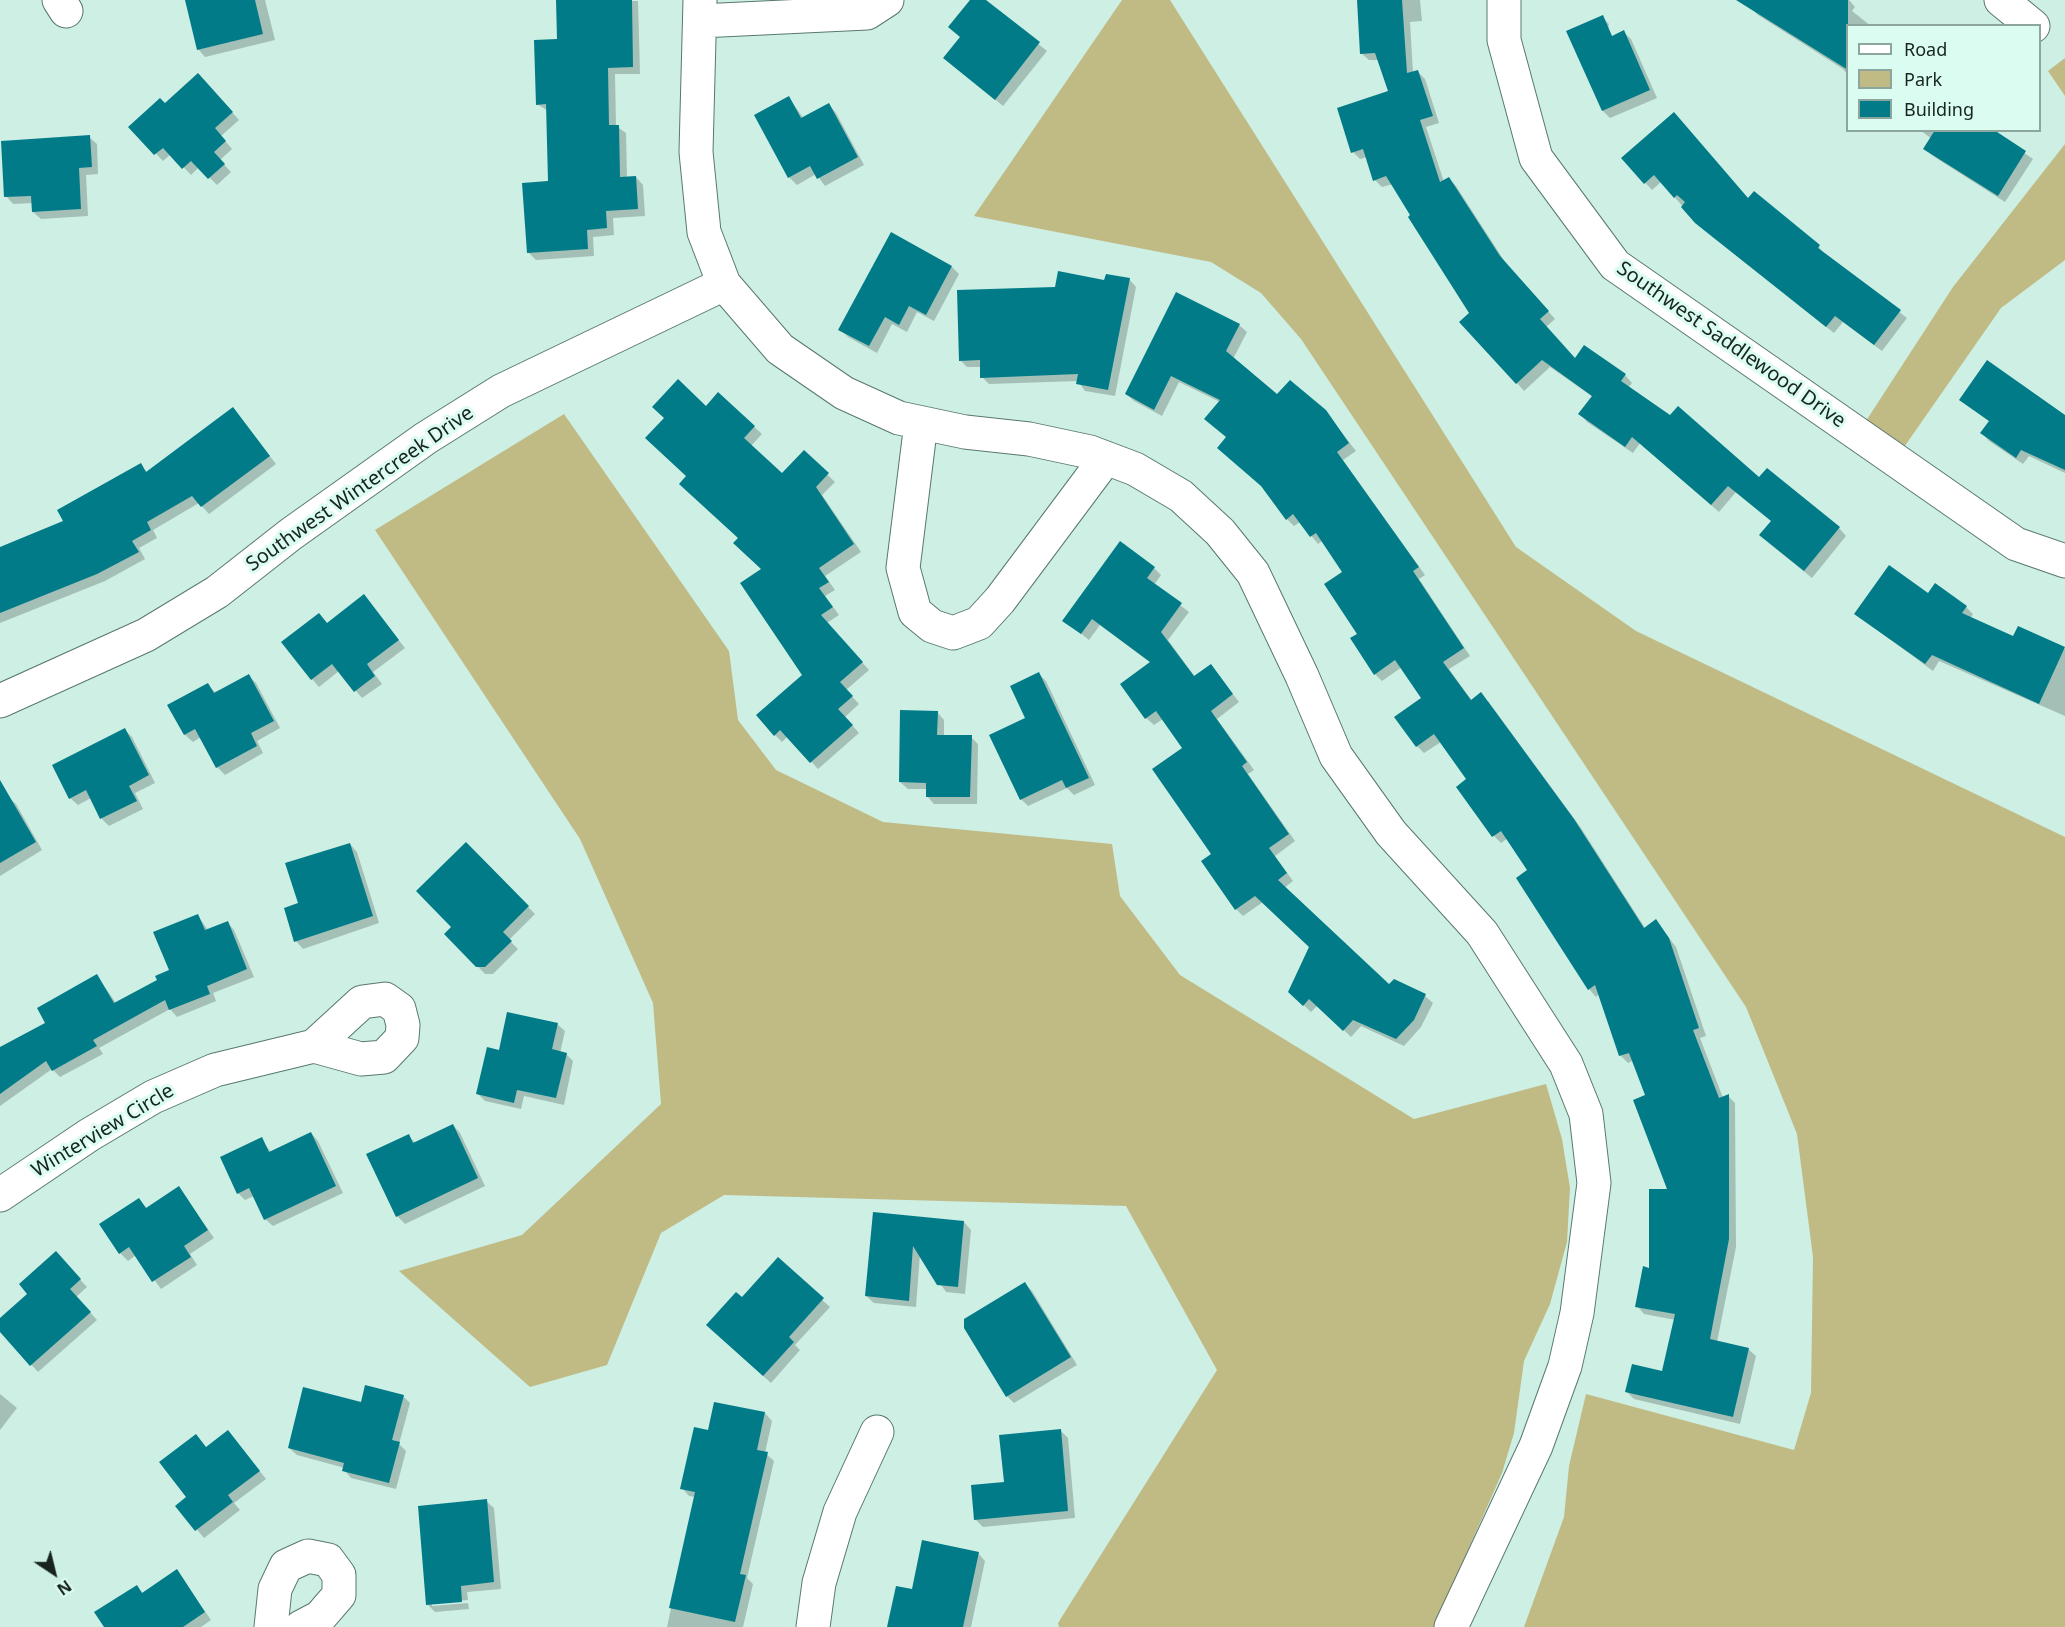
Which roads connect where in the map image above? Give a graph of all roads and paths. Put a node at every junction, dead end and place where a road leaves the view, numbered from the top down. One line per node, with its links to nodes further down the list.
1 (887, 0): 4 (street)
2 (1504, 0): 9 (street, Southwest Saddlewood Drive)
3 (2001, 0): 5 (street)
4 (700, 11): 6 (street)
5 (2031, 24)
6 (724, 284): 7 (street); 10 (street, Southwest Wintercreek Drive)
7 (921, 423): 8 (street); 8 (street)
8 (1106, 458): 17 (street)
9 (2065, 561)
10 (0, 701)
11 (314, 1046): 12 (street, Winterview Circle)
12 (0, 1195)
13 (878, 1432): 16 (street)
14 (271, 1627): 15 (street)
15 (301, 1627)
16 (813, 1627)
17 (1452, 1627)

